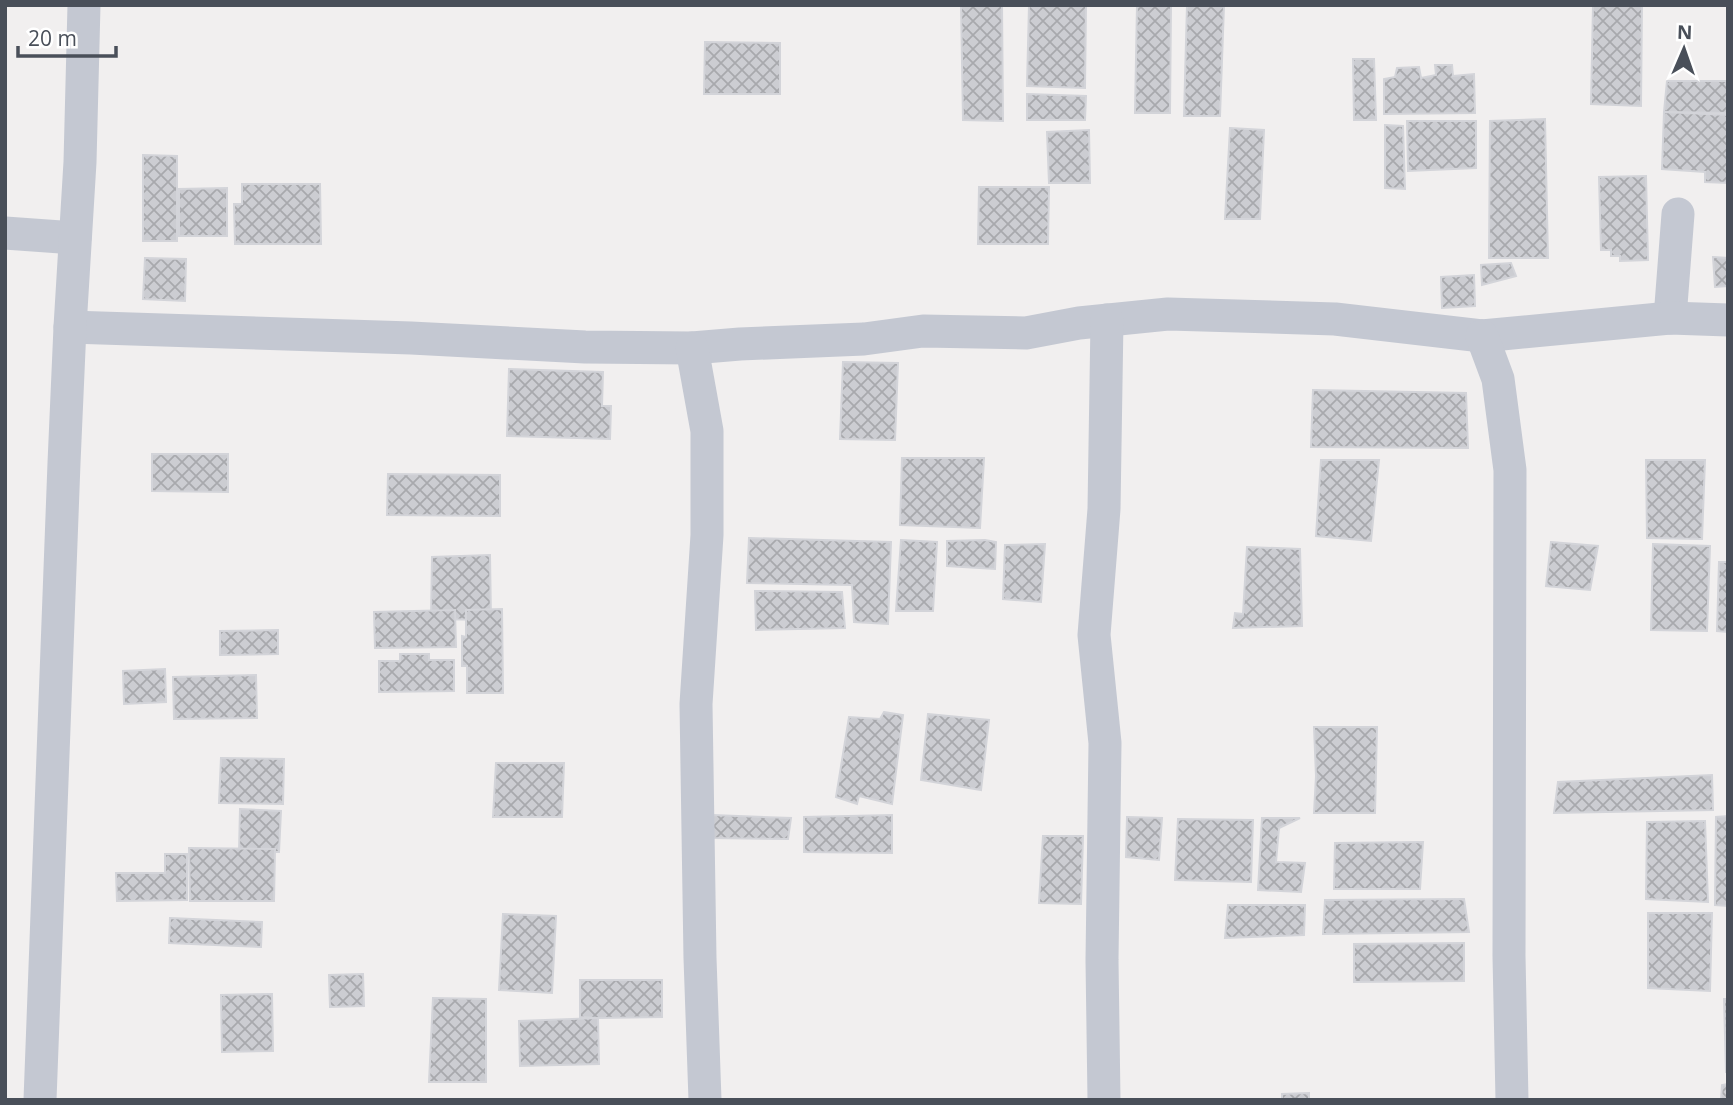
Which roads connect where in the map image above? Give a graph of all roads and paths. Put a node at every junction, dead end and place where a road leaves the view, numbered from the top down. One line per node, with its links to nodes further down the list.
1 (85, 5): 4 (street)
2 (1678, 214): 5 (street)
3 (5, 233): 4 (street)
4 (75, 238): 8 (street)
5 (1670, 318): 7 (street); 9 (street)
6 (1107, 320): 9 (street); 10 (street); 13 (street)
7 (1728, 320)
8 (69, 327): 10 (street); 11 (street)
9 (1482, 336): 14 (street)
10 (692, 348): 12 (street)
11 (40, 1100)
12 (705, 1100)
13 (1104, 1100)
14 (1512, 1100)

